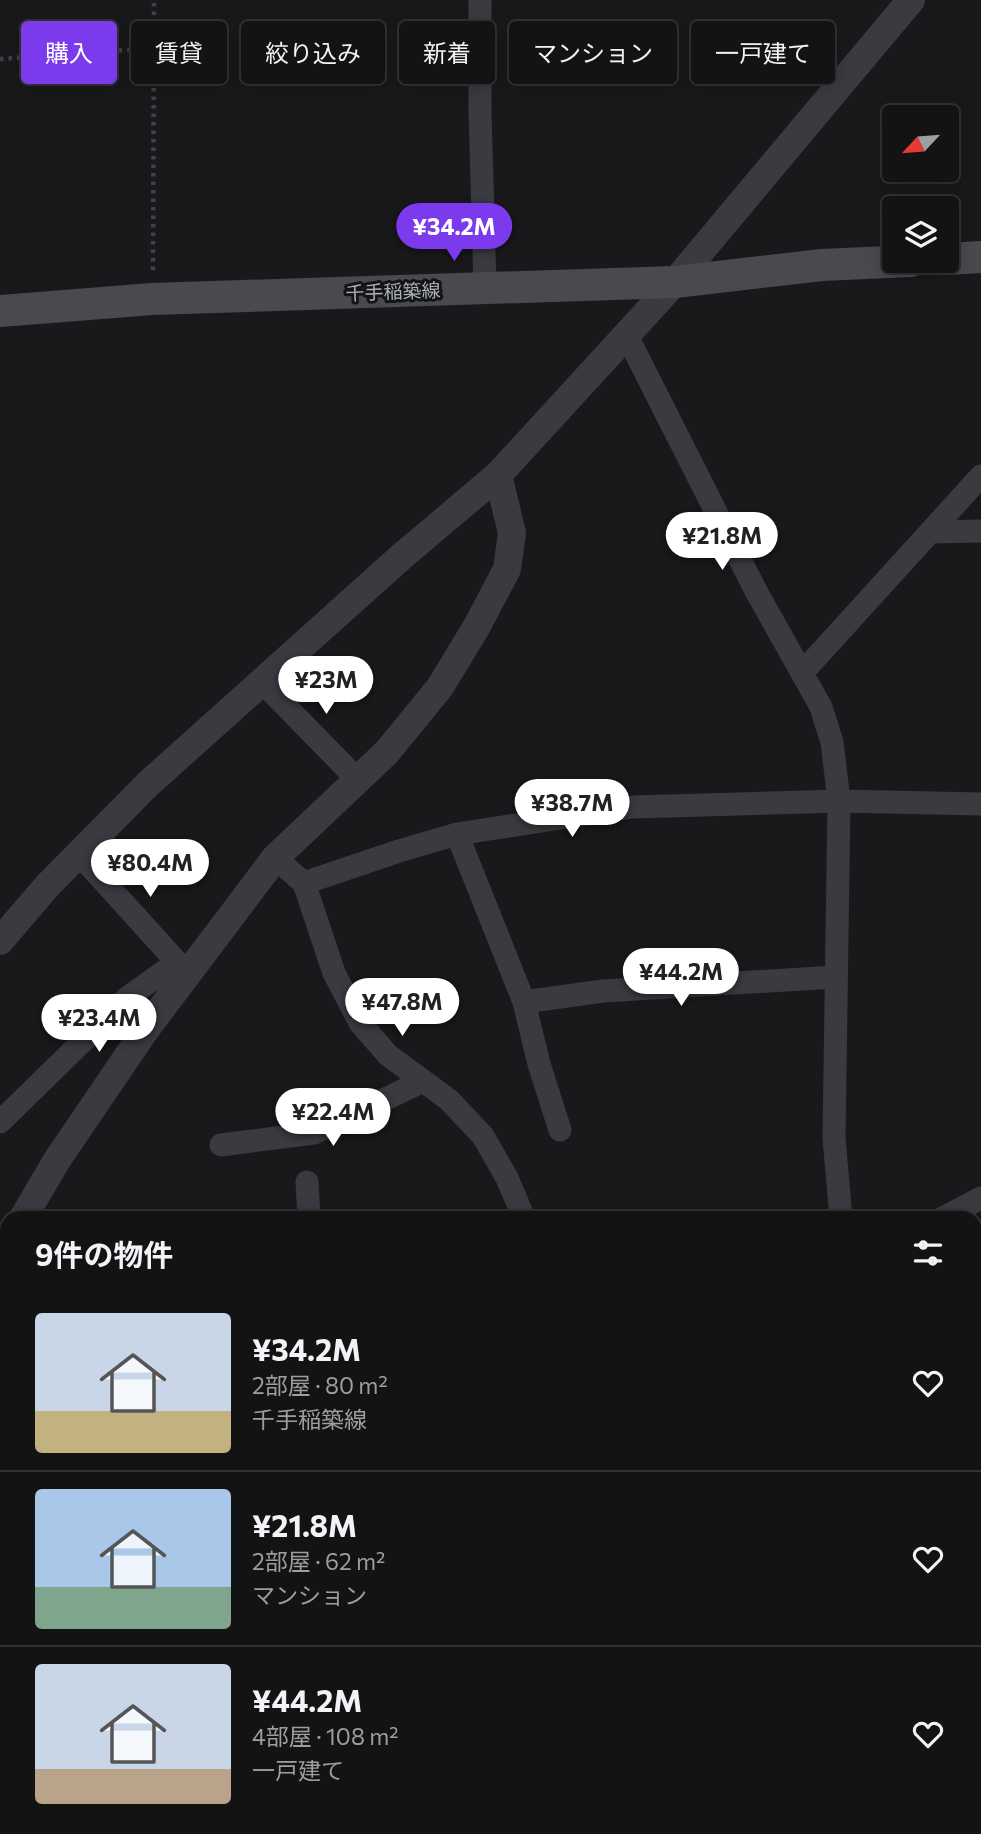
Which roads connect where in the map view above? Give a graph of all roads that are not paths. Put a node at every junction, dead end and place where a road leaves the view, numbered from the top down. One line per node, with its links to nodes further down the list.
1 (480, 0): 7 (street)
2 (911, 0): 6 (street)
3 (981, 257): 4 (main road)
4 (959, 258)
5 (882, 262): 6 (main road, 千手稲築線)
6 (674, 282): 7 (main road, 千手稲築線); 9 (street)
7 (485, 288): 8 (main road, 千手稲築線)
8 (0, 311)
9 (627, 336): 10 (street); 14 (street)
10 (498, 475): 15 (street); 16 (street)
11 (981, 476): 13 (street)
12 (981, 531): 13 (street)
13 (930, 532): 14 (street)
14 (802, 673): 17 (street)
15 (263, 683): 16 (street); 20 (street)
16 (358, 780): 21 (street)
17 (839, 800): 18 (street); 19 (street); 25 (street)
18 (981, 804)
19 (457, 834): 22 (street); 26 (street)
20 (79, 853): 23 (street); 24 (street)
21 (275, 858): 22 (street); 24 (street)
22 (304, 883): 27 (street)
23 (0, 941)
24 (182, 968): 28 (street); 33 (street)
25 (835, 977): 26 (street); 36 (street)
26 (524, 1002): 29 (street)
27 (423, 1080): 30 (street); 35 (street)
28 (0, 1122)
29 (560, 1130)
30 (221, 1145)
31 (307, 1182): 34 (street)
32 (981, 1198): 37 (street)
33 (27, 1211)
34 (309, 1211)
35 (521, 1211)
36 (840, 1211)
37 (956, 1211)

